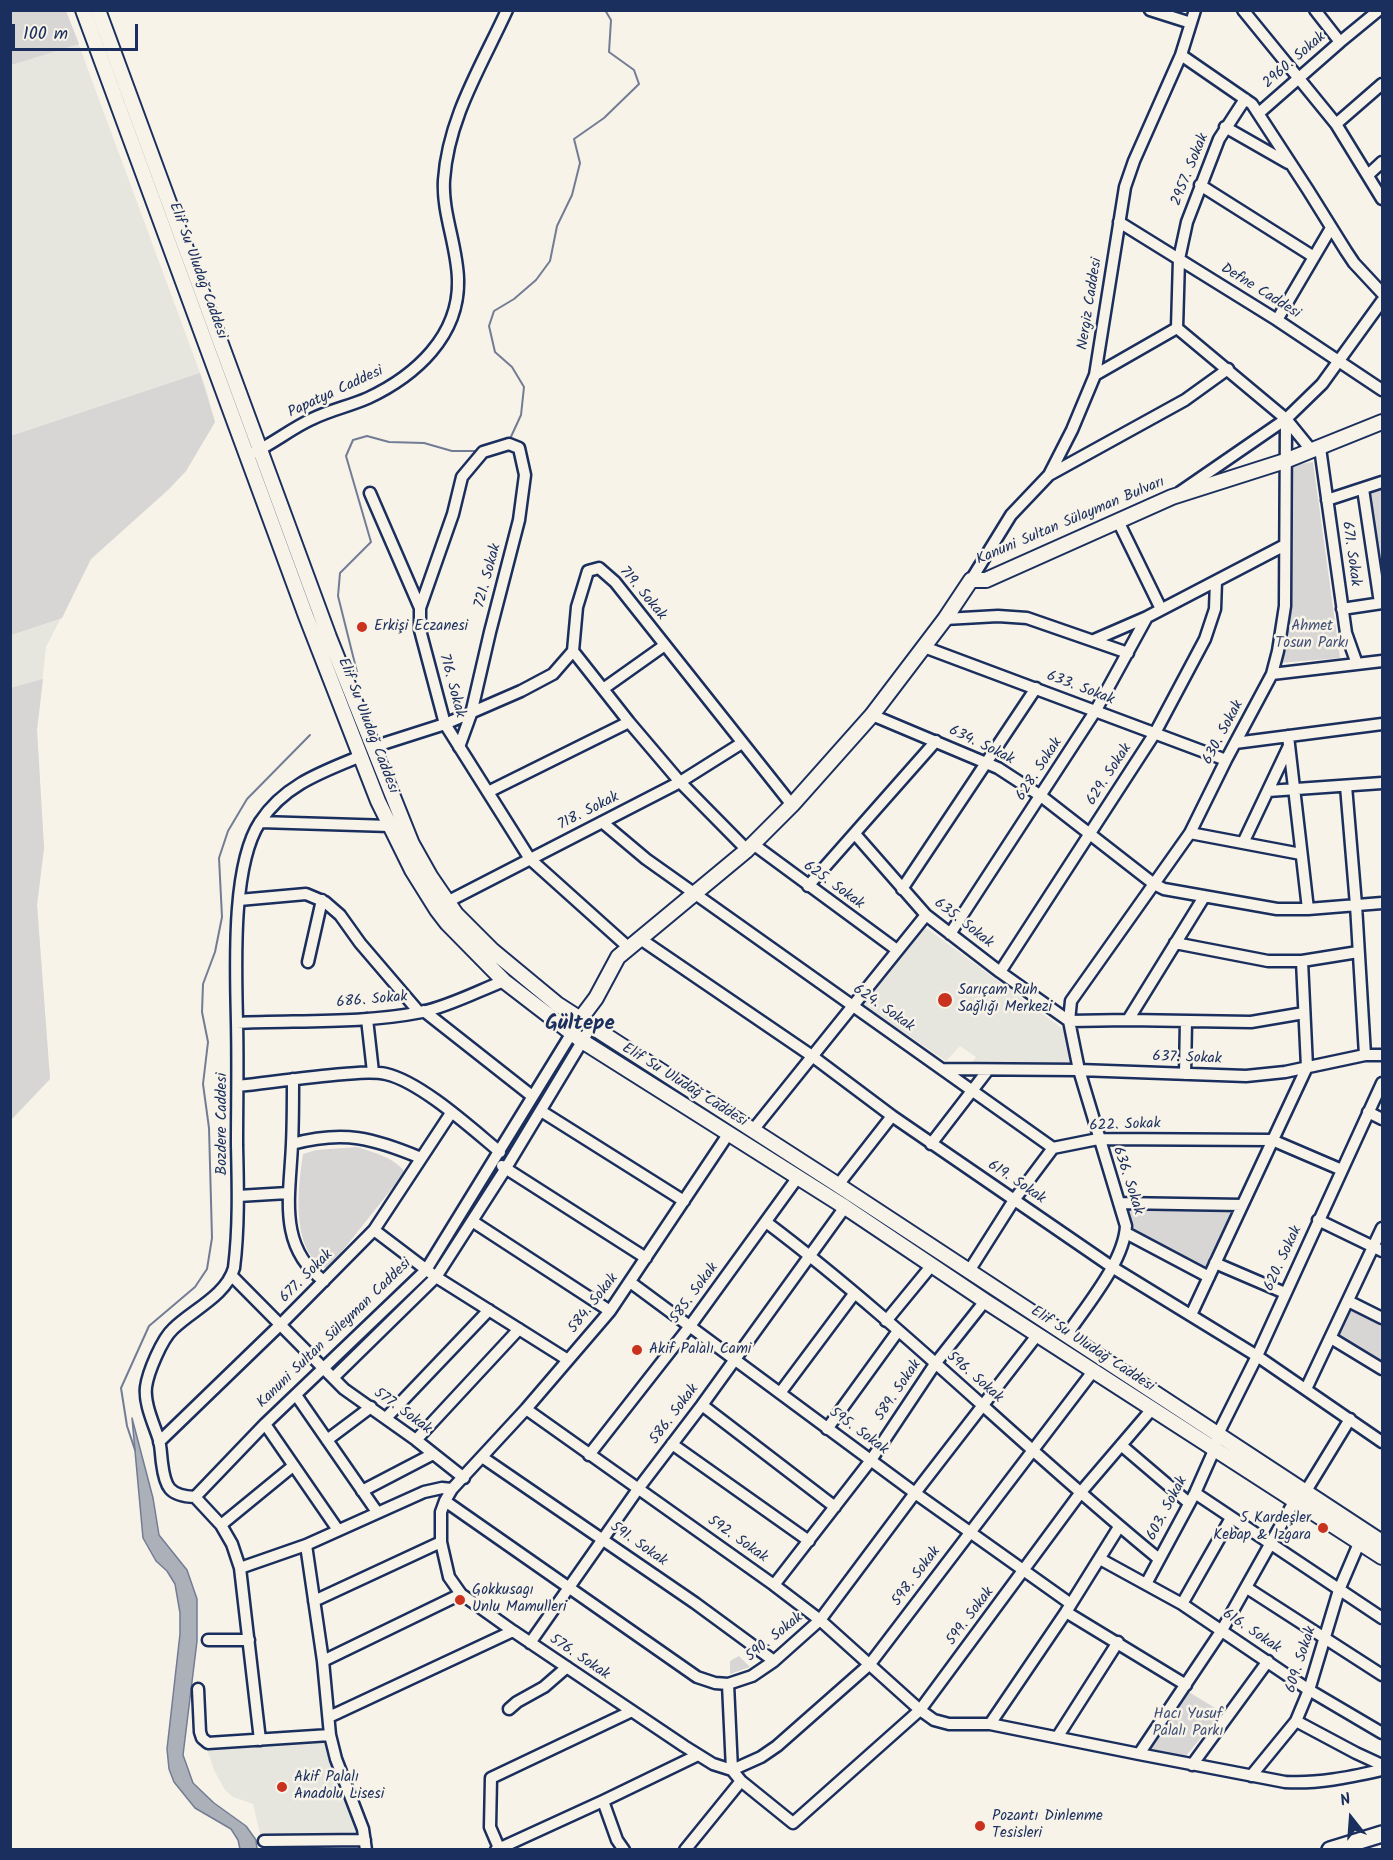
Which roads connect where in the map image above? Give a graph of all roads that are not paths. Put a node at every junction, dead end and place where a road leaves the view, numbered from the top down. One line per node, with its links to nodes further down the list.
1 (84, 10): 38 (main road, Elif Su Uludağ Caddesi)
2 (98, 10): 38 (main road, Elif Su Uludağ Caddesi)
3 (507, 10): 38 (street, Papatya Caddesi)
4 (1150, 10): 9 (street)
5 (1195, 10): 9 (street, Nergiz Caddesi)
6 (1243, 10): 12 (street)
7 (1315, 10): 10 (street)
8 (1379, 10): 10 (street, 2960. Sokak)
9 (1191, 23): 11 (street, Nergiz Caddesi)
10 (1340, 42): 12 (street, 2960. Sokak)
11 (1181, 55): 14 (street); 23 (street, Nergiz Caddesi)
12 (1299, 78): 15 (street, 2960. Sokak); 16 (street)
13 (1383, 84): 16 (street)
14 (1245, 99): 15 (street); 17 (street, 2957. Sokak)
15 (1259, 113): 19 (street)
16 (1336, 124): 20 (street)
17 (1225, 127): 19 (street); 21 (street, 2957. Sokak)
18 (1383, 162): 20 (street)
19 (1291, 165): 24 (street)
20 (1368, 175): 22 (street)
21 (1200, 185): 25 (street); 26 (street, 2957. Sokak)
22 (1383, 198)
23 (1119, 222): 26 (street, Defne Caddesi); 33 (street, Nergiz Caddesi)
24 (1331, 228): 25 (street); 27 (street)
25 (1314, 257): 29 (street)
26 (1179, 259): 29 (street, Defne Caddesi); 30 (street, 2957. Sokak)
27 (1383, 293)
28 (1383, 301): 31 (street, Kanuni Sultan Sülayman Bulvarı)
29 (1277, 320): 31 (street, Defne Caddesi)
30 (1177, 328): 32 (street); 33 (street)
31 (1339, 362): 34 (street, Defne Caddesi); 35 (street, Kanuni Sultan Sülayman Bulvarı)
32 (1228, 369): 35 (street); 41 (street)
33 (1095, 375): 41 (street, Nergiz Caddesi)
34 (1383, 390)
35 (1286, 419): 37 (street); 40 (street, 630. Sokak); 45 (street, Kanuni Sultan Sülayman Bulvarı)
36 (1383, 422): 37 (main road)
37 (1316, 449): 40 (main road); 46 (street, 671. Sokak)
38 (254, 452): 78 (main road, Elif Su Uludağ Caddesi); 80 (main road, Elif Su Uludağ Caddesi)
39 (483, 452): 52 (street, 716. Sokak); 68 (street, 721. Sokak)
40 (1285, 461): 45 (main road); 48 (street, 630. Sokak)
41 (1049, 475): 49 (street, Nergiz Caddesi)
42 (1383, 482): 43 (street)
43 (1363, 489): 46 (street); 51 (street)
44 (370, 493): 52 (street)
45 (1172, 497): 47 (main road, Kanuni Sultan Sülayman Bulvarı)
46 (1327, 500): 54 (street, 671. Sokak)
47 (1118, 521): 49 (main road, Kanuni Sultan Sülayman Bulvarı); 53 (street)
48 (1285, 545): 50 (street); 64 (street, 630. Sokak)
49 (971, 580): 56 (main road, Kanuni Sultan Sülayman Bulvarı)
50 (1216, 581): 53 (street); 73 (street, 629. Sokak)
51 (1381, 603): 54 (street)
52 (420, 608): 72 (street, 716. Sokak)
53 (1161, 609): 55 (street)
54 (1342, 609): 63 (street, 671. Sokak)
55 (1147, 616): 57 (street); 61 (street, 628. Sokak)
56 (945, 619): 57 (street); 59 (main road, Kanuni Sultan Sülayman Bulvarı)
57 (1094, 640): 61 (street)
58 (665, 645): 60 (street, 719. Sokak); 66 (street); 76 (street, 719. Sokak)
59 (924, 647): 65 (street, 633. Sokak); 69 (main road, Kanuni Sultan Sülayman Bulvarı)
60 (573, 651): 66 (street, 625. Sokak); 68 (street)
61 (1128, 652): 67 (street, 628. Sokak)
62 (1382, 661): 63 (street)
63 (1357, 663): 64 (street)
64 (1272, 674): 77 (street, 630. Sokak)
65 (1036, 688): 67 (street, 633. Sokak); 82 (street)
66 (603, 689): 70 (street, 625. Sokak)
67 (1096, 710): 73 (street, 633. Sokak); 89 (street, 628. Sokak)
68 (471, 714): 72 (street); 79 (street, 721. Sokak)
69 (872, 715): 74 (street, 634. Sokak); 90 (main road, Kanuni Sultan Sülayman Bulvarı)
70 (629, 722): 83 (street, 625. Sokak); 88 (street)
71 (1383, 723): 75 (street)
72 (445, 724): 78 (street); 79 (street, 716. Sokak)
73 (1155, 734): 81 (street, 633. Sokak); 96 (street, 629. Sokak)
74 (936, 741): 82 (street, 634. Sokak); 95 (street)
75 (1289, 741): 77 (street); 86 (street); 87 (street)
76 (742, 743): 83 (street, 718. Sokak); 90 (street, 719. Sokak)
77 (1235, 743): 81 (street, 630. Sokak)
78 (373, 747): 108 (main road, Elif Su Uludağ Caddesi)
79 (459, 747): 88 (street, 716. Sokak)
80 (361, 756): 91 (street, Bozdere Caddesi); 93 (main road, Elif Su Uludağ Caddesi)
81 (1226, 760): 94 (street, 630. Sokak)
82 (987, 762): 89 (street, 634. Sokak); 103 (street)
83 (680, 782): 92 (street, 718. Sokak); 98 (street, 625. Sokak)
84 (1383, 783): 85 (street)
85 (1346, 786): 86 (street); 110 (street)
86 (1294, 790): 87 (street); 99 (street)
87 (1268, 791): 97 (street)
88 (488, 792): 100 (street, 716. Sokak)
89 (1041, 796): 96 (street, 634. Sokak); 113 (street, 628. Sokak)
90 (792, 805): 98 (main road, Kanuni Sultan Sülayman Bulvarı)
91 (260, 822): 93 (street); 106 (street, Bozdere Caddesi)
92 (602, 822): 100 (street, 718. Sokak); 104 (street, 624. Sokak)
93 (390, 826): 122 (main road, Elif Su Uludağ Caddesi)
94 (1190, 833): 97 (street); 101 (street, 630. Sokak)
95 (855, 834): 102 (street); 103 (street, 635. Sokak)
96 (1091, 834): 101 (street, 634. Sokak); 121 (street, 629. Sokak)
97 (1243, 843): 99 (street)
98 (750, 847): 102 (street, 625. Sokak); 104 (main road, Kanuni Sultan Sülayman Bulvarı)
99 (1300, 854): 111 (street)
100 (530, 859): 108 (street, 718. Sokak); 116 (street, 716. Sokak)
101 (1154, 884): 105 (street); 129 (street, 630. Sokak)
102 (808, 886): 117 (street, 625. Sokak)
103 (902, 889): 112 (street, 635. Sokak)
104 (696, 894): 114 (main road, Kanuni Sultan Sülayman Bulvarı); 124 (street, 624. Sokak)
105 (1204, 897): 111 (street); 115 (street)
106 (239, 900): 107 (street); 132 (street, Bozdere Caddesi)
107 (322, 900): 119 (street); 125 (street)
108 (447, 902): 131 (main road, Elif Su Uludağ Caddesi)
109 (1383, 903): 110 (street)
110 (1356, 905): 111 (street); 118 (street)
111 (1308, 909)
112 (926, 915): 113 (street, 635. Sokak); 117 (street)
113 (950, 934): 121 (street, 635. Sokak)
114 (639, 938): 116 (main road, Kanuni Sultan Sülayman Bulvarı); 136 (street, 619. Sokak)
115 (1175, 943): 120 (street); 128 (street)
116 (628, 947): 123 (main road, Kanuni Sultan Sülayman Bulvarı)
117 (897, 950): 124 (street)
118 (1358, 952): 120 (street); 134 (street)
119 (308, 962)
120 (1302, 962): 126 (street)
121 (1000, 972): 129 (street, 635. Sokak)
122 (504, 981): 125 (street, 686. Sokak); 133 (main road, Elif Su Uludağ Caddesi)
123 (596, 998): 131 (main road, Kanuni Sultan Süleyman Caddesi)
124 (853, 1005): 136 (street); 138 (street, 624. Sokak)
125 (422, 1012): 127 (street, 686. Sokak); 147 (street)
126 (1305, 1013): 130 (street); 137 (street)
127 (367, 1019): 132 (street, 686. Sokak); 141 (street)
128 (1128, 1020): 129 (street); 130 (street)
129 (1070, 1021): 140 (street, 636. Sokak)
130 (1186, 1021): 142 (street)
131 (586, 1022): 133 (street, Kanuni Sultan Süleyman Caddesi); 153 (main road, Elif Su Uludağ Caddesi)
132 (237, 1023): 145 (street, Bozdere Caddesi)
133 (577, 1036): 147 (street, Kanuni Sultan Süleyman Caddesi); 148 (street); 154 (main road, Elif Su Uludağ Caddesi)
134 (1365, 1055): 135 (street, 637. Sokak); 137 (street, 637. Sokak)
135 (1383, 1055)
136 (812, 1056): 151 (street, 619. Sokak); 153 (street)
137 (1307, 1067): 142 (street, 637. Sokak); 156 (street)
138 (942, 1069): 139 (street, 637. Sokak); 146 (street, 624. Sokak)
139 (988, 1070): 140 (street, 637. Sokak); 146 (street)
140 (1079, 1070): 142 (street, 637. Sokak); 155 (street, 636. Sokak)
141 (373, 1072): 143 (street); 150 (street)
142 (1185, 1074)
143 (293, 1079): 145 (street); 157 (street)
144 (1383, 1083): 149 (street, 620. Sokak)
145 (238, 1086): 167 (street, Bozdere Caddesi)
146 (972, 1090): 158 (street); 159 (street, 624. Sokak)
147 (532, 1096): 160 (street, Kanuni Sultan Süleyman Caddesi)
148 (541, 1111): 162 (street); 169 (street)
149 (1368, 1112): 152 (street); 163 (street, 620. Sokak)
150 (452, 1113): 160 (street); 161 (street, 677. Sokak)
151 (892, 1116): 158 (street, 619. Sokak); 165 (street)
152 (1383, 1119)
153 (753, 1130): 165 (main road, Elif Su Uludağ Caddesi)
154 (729, 1133): 164 (main road, Elif Su Uludağ Caddesi); 169 (street, 584. Sokak)
155 (1098, 1139): 156 (street, 622. Sokak); 159 (street, 622. Sokak); 170 (street, 636. Sokak)
156 (1272, 1140): 163 (street, 622. Sokak); 171 (street)
157 (292, 1144): 161 (street); 166 (street)
158 (932, 1144): 168 (street, 619. Sokak)
159 (1053, 1148): 168 (street)
160 (498, 1156): 162 (street); 185 (street, Kanuni Sultan Süleyman Caddesi)
161 (421, 1158): 177 (street, 677. Sokak)
162 (506, 1168): 174 (street); 181 (street)
163 (1342, 1170): 173 (street, 620. Sokak)
164 (798, 1177): 172 (main road, Elif Su Uludağ Caddesi); 175 (street, 585. Sokak)
165 (838, 1185): 186 (main road, Elif Su Uludağ Caddesi)
166 (288, 1193): 167 (street); 190 (street)
167 (238, 1196): 187 (street, Bozdere Caddesi)
168 (1014, 1200): 184 (street, 619. Sokak); 186 (street)
169 (684, 1201): 181 (street, 584. Sokak)
170 (1119, 1203): 171 (street); 178 (street, 636. Sokak)
171 (1242, 1205): 182 (street)
172 (845, 1207): 180 (street, 586. Sokak); 183 (main road, Elif Su Uludağ Caddesi)
173 (1318, 1220): 179 (street); 192 (street, 620. Sokak)
174 (472, 1221): 188 (street); 197 (street)
175 (766, 1222): 180 (street, 596. Sokak); 202 (street, 585. Sokak)
176 (1383, 1228): 179 (street)
177 (374, 1230): 185 (street); 190 (street, 677. Sokak)
178 (1126, 1233): 184 (street, 636. Sokak); 189 (street)
179 (1378, 1249): 195 (street)
180 (809, 1255): 193 (street, 596. Sokak); 209 (street, 586. Sokak)
181 (646, 1258): 191 (street, 584. Sokak)
182 (1215, 1263): 189 (street); 192 (street)
183 (932, 1265): 194 (main road, Elif Su Uludağ Caddesi); 200 (street)
184 (1112, 1267): 198 (street, 619. Sokak); 206 (street, 636. Sokak)
185 (426, 1270): 188 (street); 212 (street, Kanuni Sultan Süleyman Caddesi)
186 (969, 1271): 206 (main road, Elif Su Uludağ Caddesi)
187 (231, 1276): 201 (street, 577. Sokak); 231 (street)
188 (436, 1277): 196 (street); 215 (street)
189 (1209, 1277): 198 (street)
190 (324, 1281): 201 (street, 677. Sokak)
191 (630, 1282): 197 (street, 584. Sokak); 202 (street, 595. Sokak)
192 (1285, 1293): 208 (street, 620. Sokak)
193 (854, 1294): 200 (street, 596. Sokak); 217 (street)
194 (985, 1301): 205 (main road, Elif Su Uludağ Caddesi); 211 (street, 589. Sokak)
195 (1348, 1301): 199 (street); 207 (street)
196 (489, 1310): 203 (street); 224 (street)
197 (610, 1311): 210 (street, 584. Sokak)
198 (1191, 1315): 208 (street, 619. Sokak)
199 (1383, 1318)
200 (886, 1321): 204 (street, 596. Sokak)
201 (281, 1324): 212 (street, 577. Sokak); 231 (street, 677. Sokak)
202 (690, 1326): 209 (street, 595. Sokak); 238 (street, 585. Sokak)
203 (519, 1329): 210 (street); 230 (street)
204 (898, 1330): 211 (street, 596. Sokak); 227 (street)
205 (1038, 1334): 214 (main road, Elif Su Uludağ Caddesi); 220 (street, 590. Sokak)
206 (1066, 1336): 228 (main road, Elif Su Uludağ Caddesi)
207 (1331, 1338): 213 (street); 216 (street)
208 (1257, 1356): 216 (street, 619. Sokak); 228 (street, 620. Sokak)
209 (735, 1359): 217 (street, 595. Sokak); 219 (street, 586. Sokak)
210 (568, 1360): 222 (street, 584. Sokak)
211 (935, 1364): 220 (street, 596. Sokak); 240 (street, 589. Sokak)
212 (324, 1368): 215 (street, 577. Sokak); 218 (street, Kanuni Sultan Süleyman Caddesi)
213 (1383, 1369)
214 (1094, 1370): 223 (main road, Elif Su Uludağ Caddesi); 236 (street, 598. Sokak)
215 (333, 1378): 221 (street, 577. Sokak)
216 (1306, 1389): 225 (street, 619. Sokak)
217 (780, 1394): 227 (street, 595. Sokak)
218 (296, 1395): 226 (street, Kanuni Sultan Süleyman Caddesi); 229 (street)
219 (702, 1405): 233 (street, 586. Sokak); 252 (street)
220 (983, 1405): 236 (street, 596. Sokak); 247 (street, 590. Sokak)
221 (371, 1407): 224 (street, 577. Sokak); 229 (street)
222 (526, 1409): 238 (street, 592. Sokak); 239 (street, 584. Sokak)
223 (1152, 1409): 234 (street, 599. Sokak); 235 (main road, Elif Su Uludağ Caddesi)
224 (386, 1418): 230 (street, 577. Sokak)
225 (1350, 1419): 232 (street, 619. Sokak); 248 (street)
226 (265, 1424): 241 (street); 249 (street, Kanuni Sultan Süleyman Caddesi)
227 (827, 1429): 240 (street, 595. Sokak)
228 (1218, 1434): 235 (street, 620. Sokak); 248 (main road, Elif Su Uludağ Caddesi)
229 (327, 1440): 245 (street)
230 (416, 1440): 237 (street, 577. Sokak)
231 (159, 1442): 249 (street)
232 (1383, 1442)
233 (672, 1444): 244 (street, 586. Sokak); 262 (street)
234 (1121, 1445): 246 (street, 599. Sokak); 250 (street)
235 (1215, 1448): 248 (main road, Elif Su Uludağ Caddesi); 250 (street, 603. Sokak)
236 (1032, 1449): 246 (street, 596. Sokak); 258 (street, 598. Sokak)
237 (433, 1454): 242 (street, 577. Sokak); 245 (street)
238 (589, 1455): 244 (street, 592. Sokak)
239 (483, 1456): 242 (street, 584. Sokak); 259 (street, 591. Sokak)
240 (871, 1460): 247 (street, 595. Sokak); 252 (street, 589. Sokak)
241 (293, 1466): 255 (street); 257 (street)
242 (464, 1478): 243 (street, 576. Sokak)
243 (452, 1489): 251 (street, 576. Sokak); 253 (street)
244 (638, 1489): 259 (street, 586. Sokak); 272 (street, 592. Sokak)
245 (362, 1491): 253 (street)
246 (1081, 1492): 256 (street, 596. Sokak); 270 (street, 599. Sokak)
247 (915, 1493): 258 (street, 595. Sokak); 281 (street, 590. Sokak)
248 (1300, 1495): 260 (main road, Elif Su Uludağ Caddesi); 263 (main road, Elif Su Uludağ Caddesi); 264 (street)
249 (195, 1497): 255 (street)
250 (1192, 1498): 254 (street); 268 (street, 603. Sokak)
251 (445, 1502): 261 (street, 576. Sokak); 274 (street, 590. Sokak)
252 (835, 1507): 262 (street, 589. Sokak)
253 (376, 1512): 257 (street)
254 (1231, 1518): 264 (street); 278 (street)
255 (221, 1525): 269 (street)
256 (1119, 1527): 267 (street); 268 (street, 596. Sokak)
257 (338, 1530): 265 (street)
258 (970, 1532): 270 (street, 595. Sokak); 292 (street, 598. Sokak)
259 (602, 1538): 274 (street, 586. Sokak); 290 (street, 591. Sokak)
260 (1360, 1541): 266 (main road, Elif Su Uludağ Caddesi); 275 (street, 609. Sokak)
261 (441, 1542): 276 (street, 576. Sokak); 277 (street)
262 (809, 1542): 272 (street, 589. Sokak)
263 (1383, 1542)
264 (1270, 1544): 273 (street); 275 (street)
265 (306, 1545): 269 (street); 277 (street)
266 (1383, 1557)
267 (1100, 1559): 271 (street, 616. Sokak); 279 (street)
268 (1159, 1559): 271 (street, 603. Sokak)
269 (240, 1568): 286 (street)
270 (1025, 1570): 279 (street, 595. Sokak); 300 (street, 599. Sokak)
271 (1146, 1584): 278 (street, 616. Sokak)
272 (774, 1585): 281 (street, 592. Sokak)
273 (1247, 1588): 282 (street); 284 (street)
274 (568, 1589): 288 (street, 586. Sokak); 295 (street, 590. Sokak)
275 (1339, 1590): 280 (street); 284 (street, 609. Sokak)
276 (461, 1594): 283 (street, 576. Sokak); 289 (street)
277 (314, 1601): 289 (street)
278 (1182, 1604): 282 (street, 616. Sokak)
279 (1069, 1608): 287 (street, 595. Sokak); 304 (street)
280 (1383, 1618)
281 (820, 1620): 290 (street, 590. Sokak); 292 (street, 592. Sokak)
282 (1222, 1630): 291 (street, 616. Sokak); 296 (street)
283 (513, 1631): 288 (street, 576. Sokak); 302 (street)
284 (1325, 1639): 294 (street); 298 (street, 609. Sokak)
285 (208, 1640): 286 (street)
286 (249, 1640): 308 (street)
287 (1118, 1642): 296 (street, 595. Sokak); 307 (street)
288 (530, 1643): 293 (street, 576. Sokak)
289 (322, 1661): 302 (street)
290 (774, 1661): 295 (street, 590. Sokak)
291 (1268, 1661): 298 (street, 616. Sokak); 311 (street)
292 (870, 1664): 300 (street, 592. Sokak); 313 (street, 598. Sokak)
293 (567, 1667): 299 (street); 301 (street, 576. Sokak)
294 (1383, 1675)
295 (728, 1683): 313 (street)
296 (1186, 1685): 309 (street)
297 (198, 1689): 308 (street)
298 (1309, 1690): 303 (street, 609. Sokak); 305 (street, 616. Sokak)
299 (509, 1709)
300 (920, 1710): 304 (street, 592. Sokak); 316 (street, 599. Sokak)
301 (633, 1712): 310 (street, 576. Sokak); 321 (street)
302 (329, 1717): 306 (street)
303 (1296, 1721): 312 (street); 315 (street, 609. Sokak)
304 (990, 1724): 307 (street, 592. Sokak)
305 (1383, 1733)
306 (330, 1735): 308 (street); 320 (street)
307 (1058, 1736): 309 (street, 592. Sokak)
308 (260, 1740)
309 (1142, 1749): 311 (street, 592. Sokak)
310 (698, 1755): 313 (street, 576. Sokak); 317 (street)
311 (1192, 1765): 315 (street, 592. Sokak)
312 (1383, 1765)
313 (732, 1770): 316 (street)
314 (1383, 1770): 315 (street, 592. Sokak)
315 (1251, 1776)
316 (741, 1781): 323 (street)
317 (603, 1801): 321 (street); 322 (street)
318 (1383, 1834): 324 (highway)
319 (264, 1841): 320 (street)
320 (365, 1845)
321 (497, 1849)
322 (624, 1850)
323 (685, 1850)
324 (1330, 1850)

